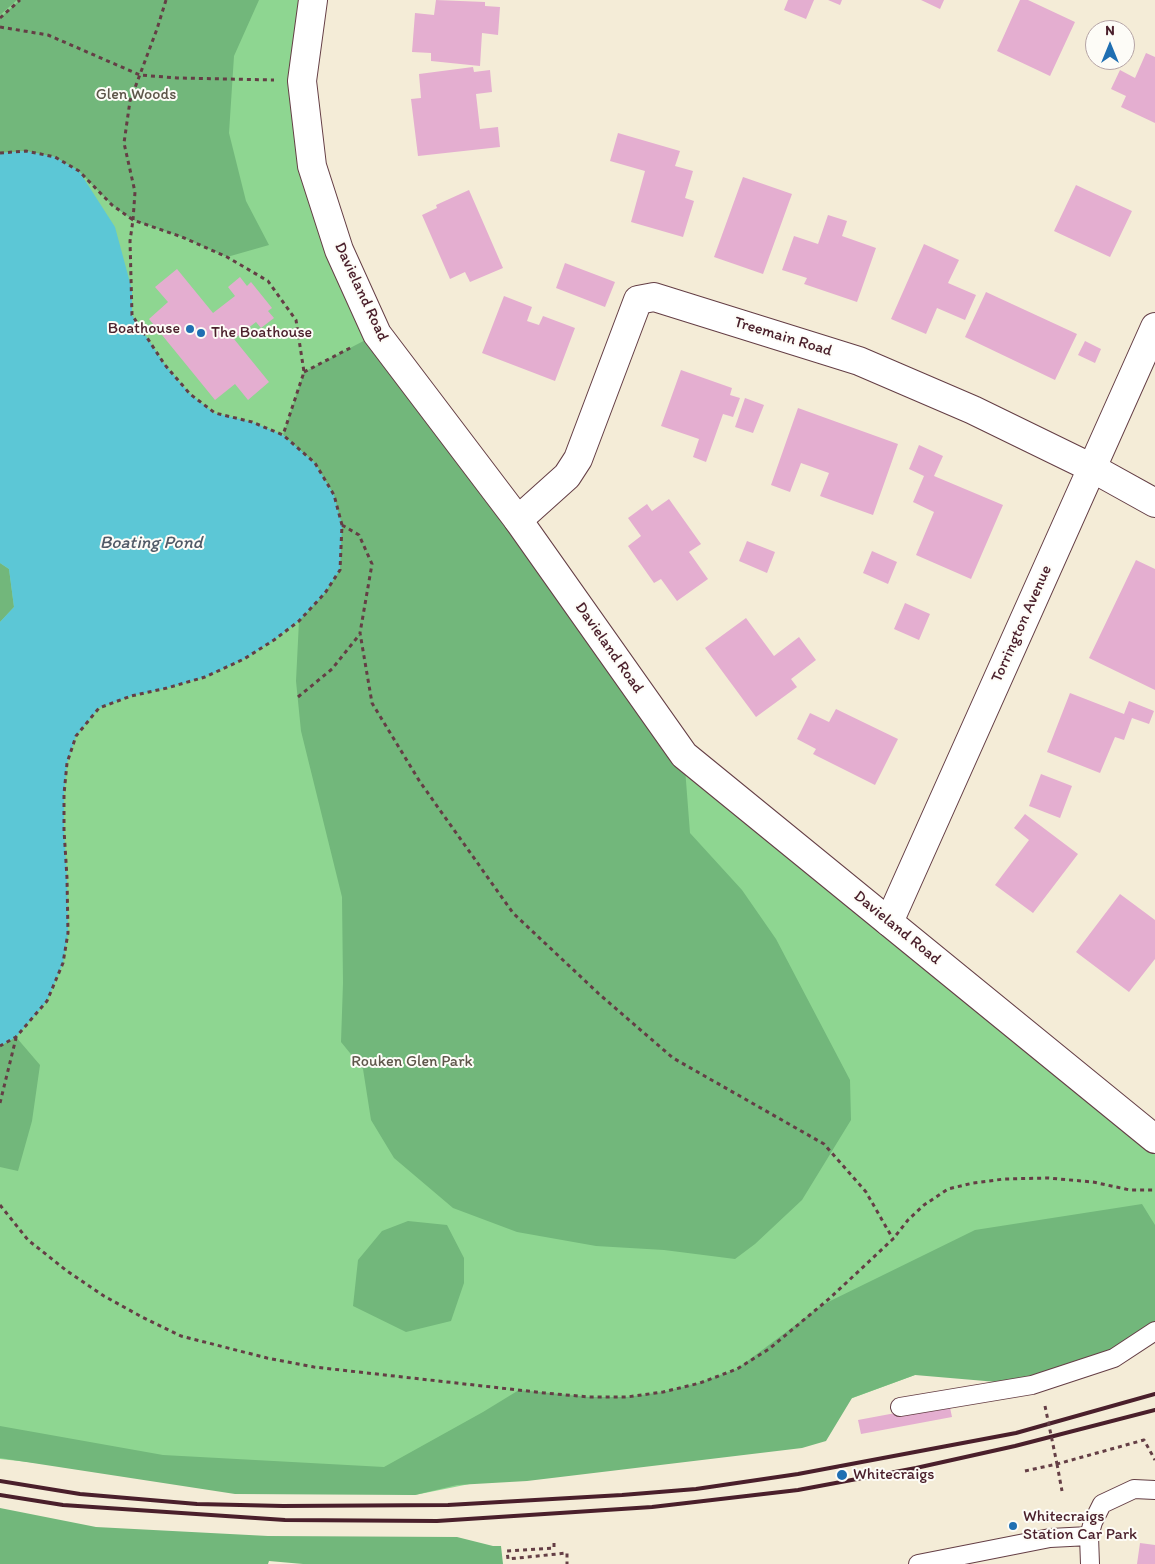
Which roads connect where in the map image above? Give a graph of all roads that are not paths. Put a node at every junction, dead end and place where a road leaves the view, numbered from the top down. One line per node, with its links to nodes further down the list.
1 (313, 0): 5 (street, Davieland Road)
2 (1155, 327): 3 (street, Torrington Avenue)
3 (1092, 468): 4 (street, Treemain Road); 5 (street, Treemain Road); 6 (street, Torrington Avenue)
4 (1155, 503)
5 (518, 520): 6 (street, Davieland Road)
6 (889, 922): 7 (street, Davieland Road)
7 (1155, 1138)
8 (1155, 1331): 9 (lane)
9 (900, 1407)
10 (1155, 1490): 11 (lane)
11 (1089, 1536): 12 (lane); 13 (lane)
12 (918, 1564)
13 (1090, 1564)

